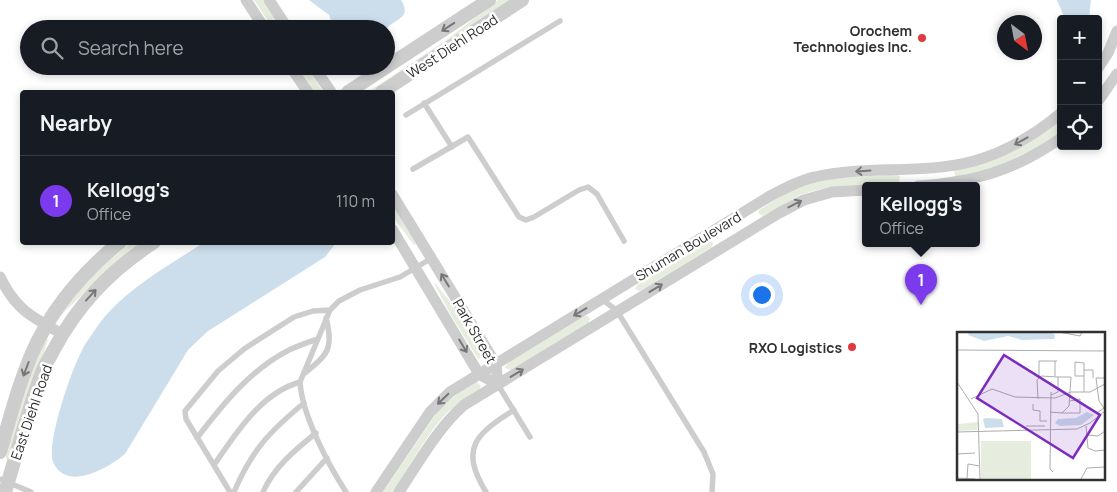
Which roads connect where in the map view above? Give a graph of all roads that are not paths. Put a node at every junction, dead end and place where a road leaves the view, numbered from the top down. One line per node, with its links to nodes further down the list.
1 (246, 0): 5 (street)
2 (269, 0): 6 (street)
3 (489, 0): 9 (street, West Diehl Road, one-way to 9)
4 (522, 0): 18 (street, West Diehl Road)
5 (260, 20)
6 (282, 20)
7 (560, 21): 20 (lane)
8 (1117, 32): 10 (street)
9 (395, 61)
10 (1102, 62)
11 (1117, 74): 19 (street)
12 (296, 75): 15 (street)
13 (319, 75): 16 (street)
14 (374, 75): 17 (street, West Diehl Road, one-way to 17)
15 (307, 90)
16 (330, 90)
17 (351, 90)
18 (385, 90)
19 (1102, 95)
20 (424, 103): 21 (lane); 24 (lane)
21 (406, 114)
22 (1057, 116): 36 (street, Shuman Boulevard, one-way to 36)
23 (1057, 141): 26 (street)
24 (452, 147): 25 (lane); 30 (lane)
25 (413, 169)
26 (961, 182)
27 (862, 190): 38 (street, Shuman Boulevard, one-way to 27)
28 (395, 199): 33 (street, Park Street)
29 (395, 234): 34 (street, Park Street)
30 (624, 241)
31 (116, 245): 40 (street)
32 (150, 245): 41 (street, one-way to 32)
33 (432, 258): 34 (lane); 43 (street, Park Street, one-way to 33)
34 (416, 268): 37 (lane); 45 (street, Park Street, one-way to 45)
35 (0, 277): 40 (street)
36 (602, 299): 38 (lane); 43 (street, Shuman Boulevard, one-way to 43)
37 (330, 310): 39 (lane); 52 (lane)
38 (617, 311): 47 (street, Shuman Boulevard, one-way to 38); 65 (lane)
39 (326, 318): 42 (lane); 44 (lane)
40 (46, 325): 41 (street); 53 (street, East Diehl Road, one-way to 53)
41 (62, 334): 56 (street, East Diehl Road)
42 (318, 339): 44 (lane); 52 (lane)
43 (496, 364): 45 (street, Shuman Boulevard); 47 (street, Park Street)
44 (304, 374): 46 (lane)
45 (480, 374): 47 (street, Park Street); 62 (street, Shuman Boulevard, one-way to 62)
46 (300, 382): 48 (lane); 55 (lane)
47 (498, 385): 49 (lane); 63 (street, Shuman Boulevard)
48 (304, 403): 50 (lane); 58 (lane)
49 (514, 410): 51 (lane); 64 (lane)
50 (316, 433): 54 (lane); 59 (lane)
51 (530, 437)
52 (197, 438): 55 (lane)
53 (0, 452)
54 (327, 458): 60 (lane); 61 (lane)
55 (214, 465): 58 (lane)
56 (4, 484): 57 (lane)
57 (31, 492)
58 (232, 492)
59 (263, 492)
60 (296, 492)
61 (346, 492)
62 (376, 492)
63 (399, 492)
64 (486, 492)
65 (712, 492)

